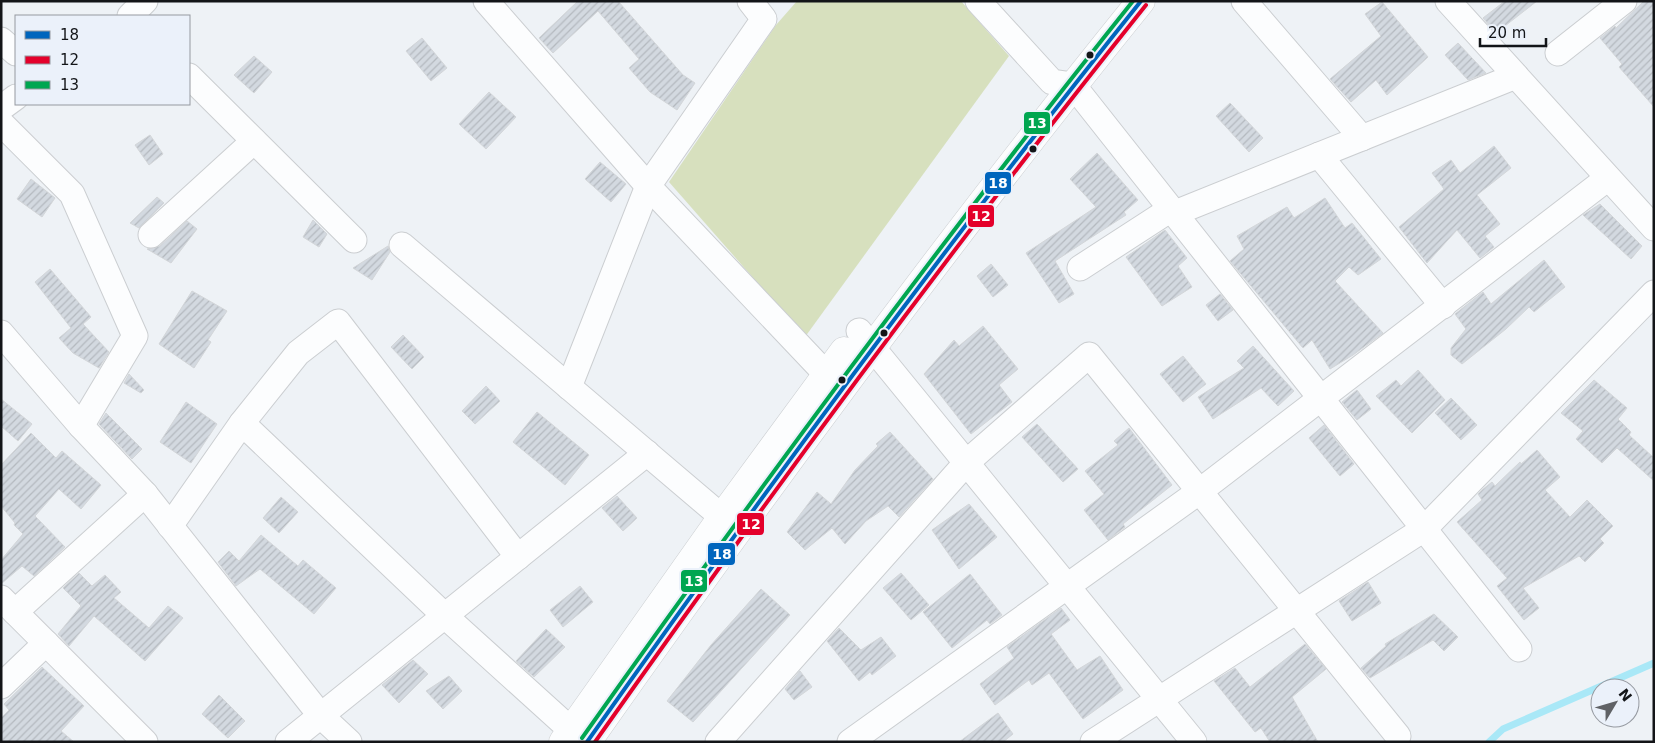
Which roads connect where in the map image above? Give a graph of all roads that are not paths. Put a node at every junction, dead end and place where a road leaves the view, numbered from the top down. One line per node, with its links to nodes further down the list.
1 (114, 1): 11 (street)
2 (145, 1): 12 (street)
3 (486, 1): 26 (street)
4 (750, 1): 26 (street)
5 (978, 1): 18 (street)
6 (1117, 1): 18 (main road)
7 (1141, 1): 18 (main road)
8 (1244, 1): 22 (street)
9 (1448, 1): 16 (street)
10 (1624, 1): 15 (street)
11 (128, 15)
12 (130, 15)
13 (1, 40): 14 (street)
14 (15, 52)
15 (1558, 53)
16 (1516, 76): 22 (street); 25 (street)
17 (190, 77): 23 (street)
18 (1063, 83): 27 (street); 36 (main road)
19 (15, 99): 20 (street)
20 (1, 108)
21 (1, 123): 41 (street)
22 (1362, 138): 24 (street)
23 (254, 141): 29 (street); 30 (street)
24 (1319, 155): 27 (street); 34 (street)
25 (1608, 178): 28 (street); 34 (street)
26 (648, 186): 37 (street); 38 (street)
27 (1173, 211): 32 (street); 39 (street)
28 (1654, 228)
29 (151, 235)
30 (354, 240)
31 (402, 245): 38 (street)
32 (1080, 268)
33 (1654, 293): 48 (street)
34 (1442, 306): 39 (street)
35 (1, 333): 41 (street)
36 (865, 338): 37 (main road); 43 (street); 60 (main road)
37 (827, 375): 46 (main road)
38 (569, 387): 42 (street)
39 (1321, 398): 44 (street); 48 (street)
40 (242, 423): 47 (street); 49 (street); 53 (street)
41 (81, 426): 45 (street)
42 (647, 453): 46 (street); 49 (street)
43 (966, 462): 44 (street); 50 (street); 64 (street)
44 (1200, 491): 50 (street); 52 (street)
45 (145, 494): 47 (street); 51 (street)
46 (722, 517): 60 (main road)
47 (170, 526): 58 (street)
48 (1424, 529): 52 (street); 55 (street)
49 (518, 557): 53 (street)
50 (1068, 586): 57 (street); 65 (street)
51 (8, 605): 54 (street)
52 (1296, 611): 57 (street); 59 (street)
53 (445, 616): 58 (street); 60 (street)
54 (46, 644): 56 (street); 61 (street)
55 (1520, 649)
56 (1, 686)
57 (1159, 699): 66 (street); 67 (street)
58 (321, 716): 62 (street); 63 (street)
59 (1398, 736)
60 (579, 739)
61 (145, 742)
62 (288, 742)
63 (349, 742)
64 (718, 742)
65 (850, 742)
66 (1092, 742)
67 (1194, 742)

